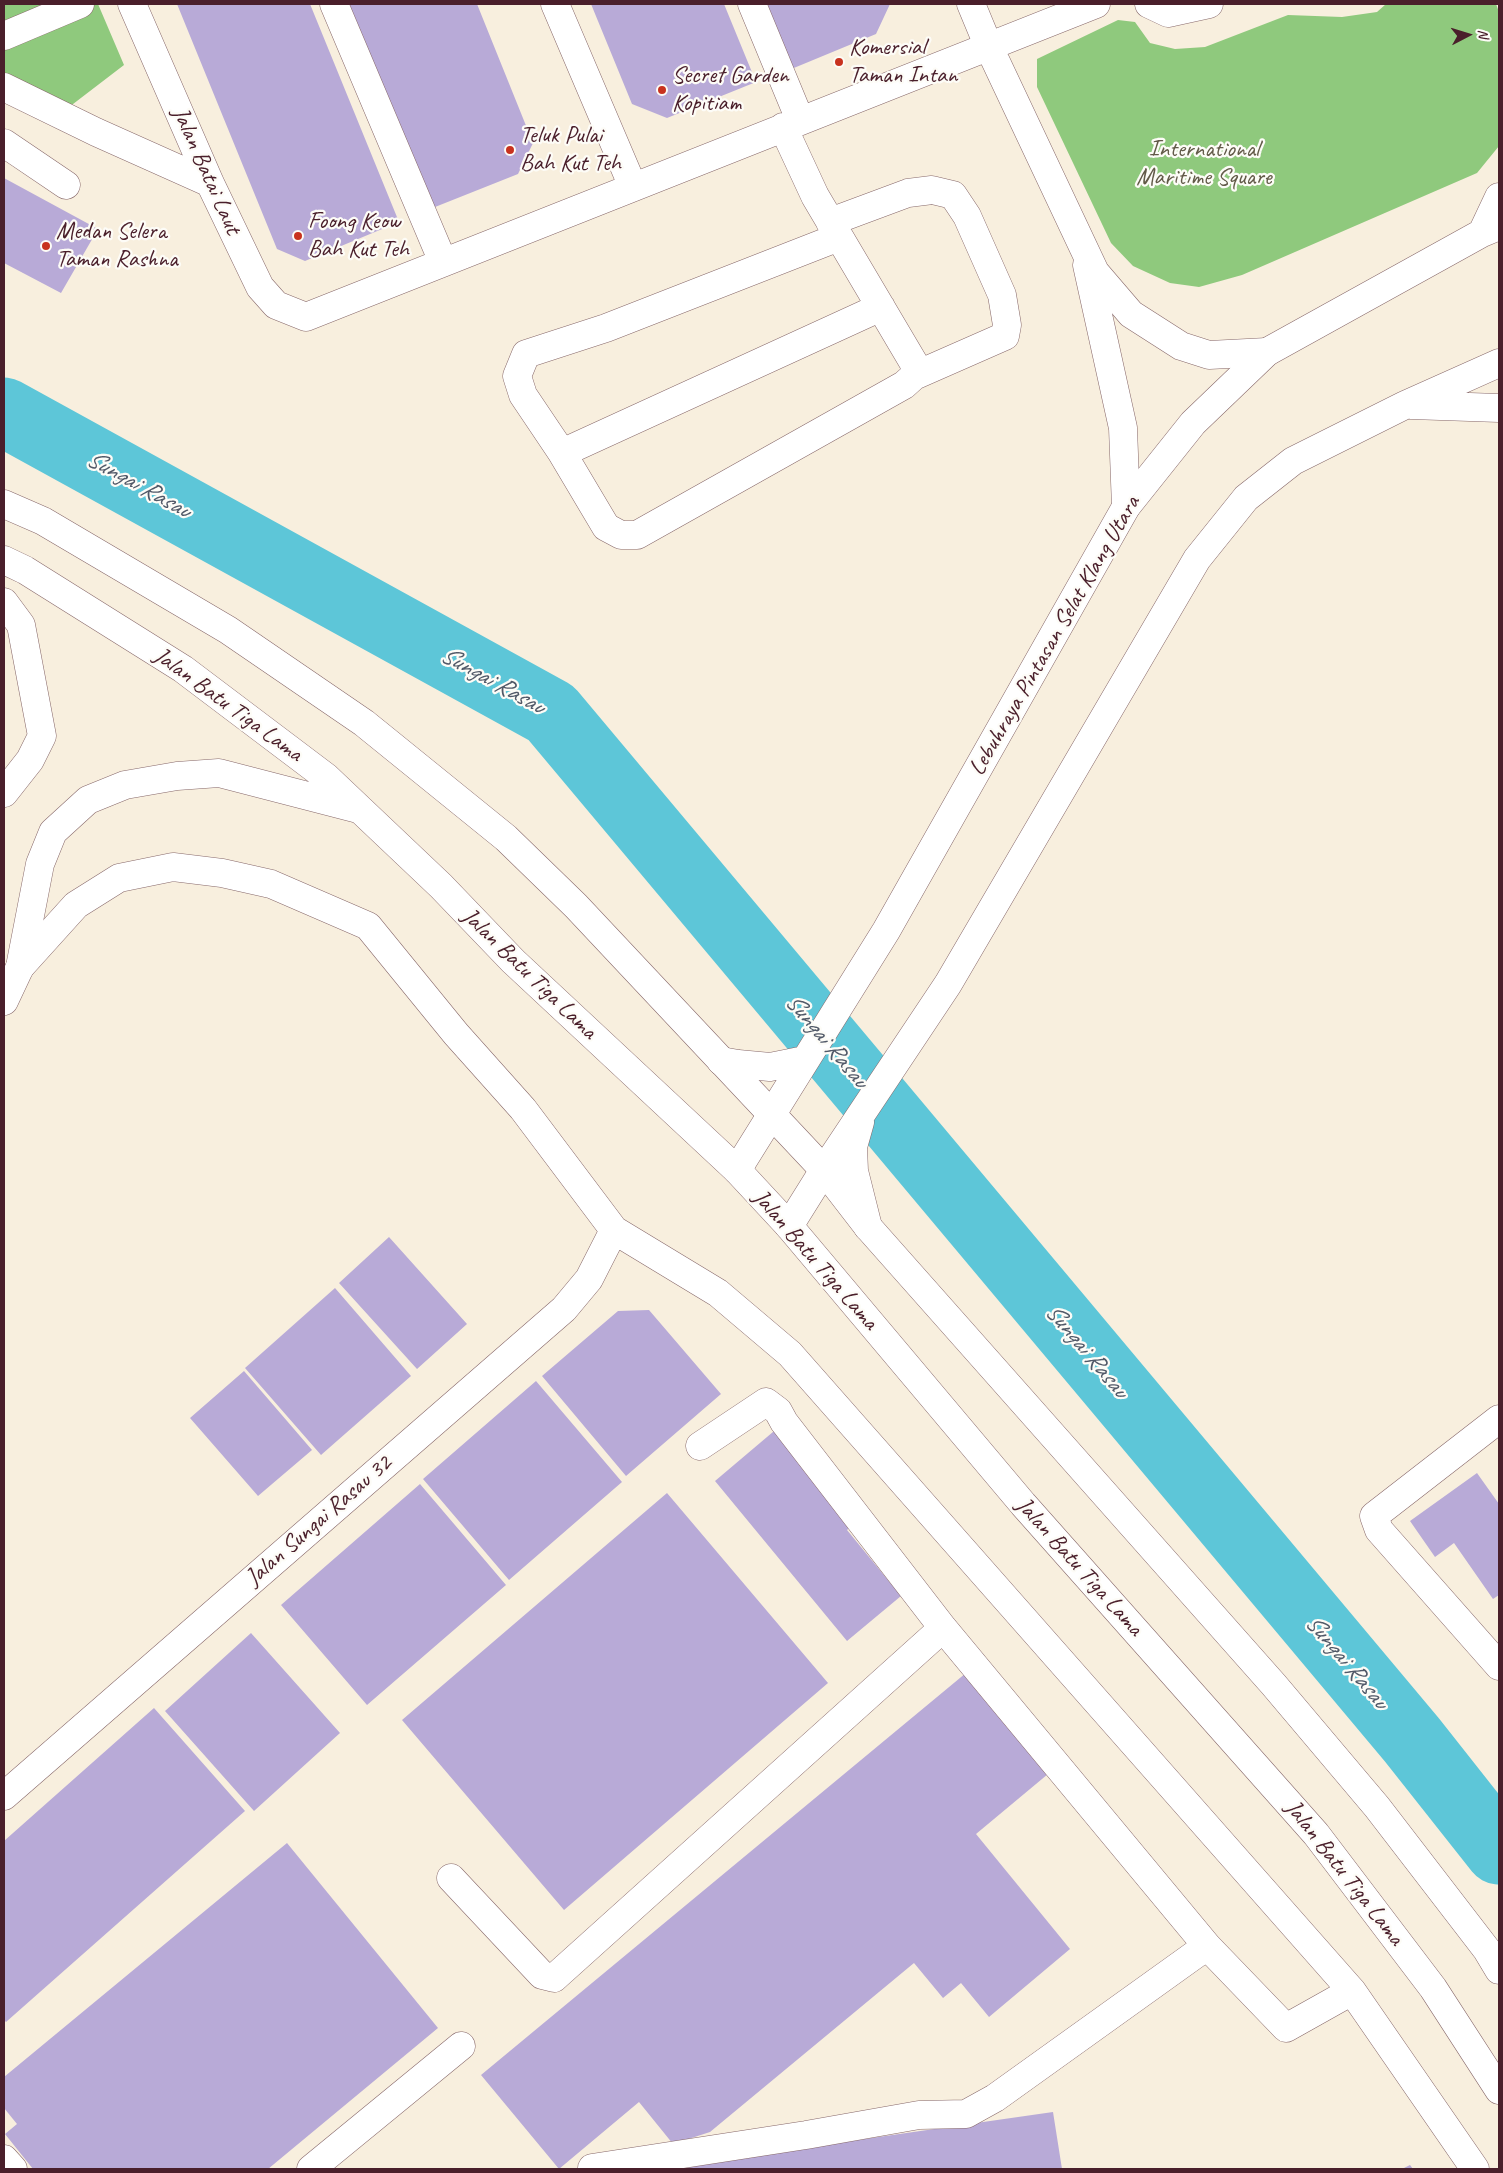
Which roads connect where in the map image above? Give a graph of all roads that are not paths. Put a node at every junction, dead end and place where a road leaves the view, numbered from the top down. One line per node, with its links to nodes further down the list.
1 (80, 4): 10 (main road)
2 (132, 4): 15 (main road, Jalan Batai Laut)
3 (334, 4): 22 (main road)
4 (555, 4): 17 (main road)
5 (752, 4): 13 (main road)
6 (971, 4): 11 (main road)
7 (1096, 4): 11 (main road)
8 (1149, 4): 9 (main road)
9 (1209, 4)
10 (4, 36)
11 (988, 45): 13 (main road); 21 (main road)
12 (4, 87): 15 (main road)
13 (792, 123): 17 (main road); 20 (main road)
14 (4, 143): 16 (main road)
15 (210, 182): 22 (main road, Jalan Batai Laut)
16 (66, 185)
17 (633, 187): 22 (main road)
18 (1499, 197): 19 (main road)
19 (1491, 229): 24 (main road, Lebuhraya Pintasan Selat Klang Utara)
20 (834, 230): 23 (main road); 26 (main road); 29 (main road)
21 (1083, 247): 24 (main road); 31 (main road)
22 (443, 262)
23 (881, 307): 26 (main road); 29 (main road)
24 (1266, 352): 31 (main road, Lebuhraya Pintasan Selat Klang Utara)
25 (1499, 363): 27 (main road)
26 (914, 376): 29 (main road)
27 (1405, 405): 28 (main road); 41 (main road)
28 (1499, 408)
29 (562, 453)
30 (4, 504): 38 (main road)
31 (1126, 507): 39 (main road, Lebuhraya Pintasan Selat Klang Utara)
32 (4, 560): 35 (main road, Jalan Batu Tiga Lama)
33 (4, 602): 34 (main road)
34 (4, 793)
35 (360, 809): 36 (main road); 42 (main road, Jalan Batu Tiga Lama)
36 (20, 967): 37 (main road); 46 (main road)
37 (4, 1001)
38 (722, 1061): 39 (main road); 40 (main road)
39 (789, 1069): 40 (main road, Lebuhraya Pintasan Selat Klang Utara)
40 (772, 1113): 42 (main road, Lebuhraya Pintasan Selat Klang Utara); 43 (main road)
41 (849, 1143): 43 (main road); 45 (main road)
42 (737, 1170): 44 (main road, Jalan Batu Tiga Lama)
43 (824, 1170): 44 (main road); 45 (main road)
44 (789, 1226): 57 (main road, Jalan Batu Tiga Lama)
45 (868, 1228): 54 (main road)
46 (614, 1230): 51 (main road, Jalan Sungai Rasau 32); 55 (main road)
47 (1499, 1419): 50 (main road)
48 (700, 1446): 49 (main road)
49 (944, 1628): 52 (main road); 53 (main road)
50 (1499, 1666)
51 (4, 1796)
52 (451, 1878)
53 (1207, 1946): 55 (main road); 59 (main road)
54 (1499, 1970)
55 (1352, 1991): 62 (main road)
56 (461, 2046): 61 (main road)
57 (1499, 2090)
58 (4, 2159): 60 (main road)
59 (592, 2168)
60 (13, 2169)
61 (311, 2169)
62 (1475, 2169)

